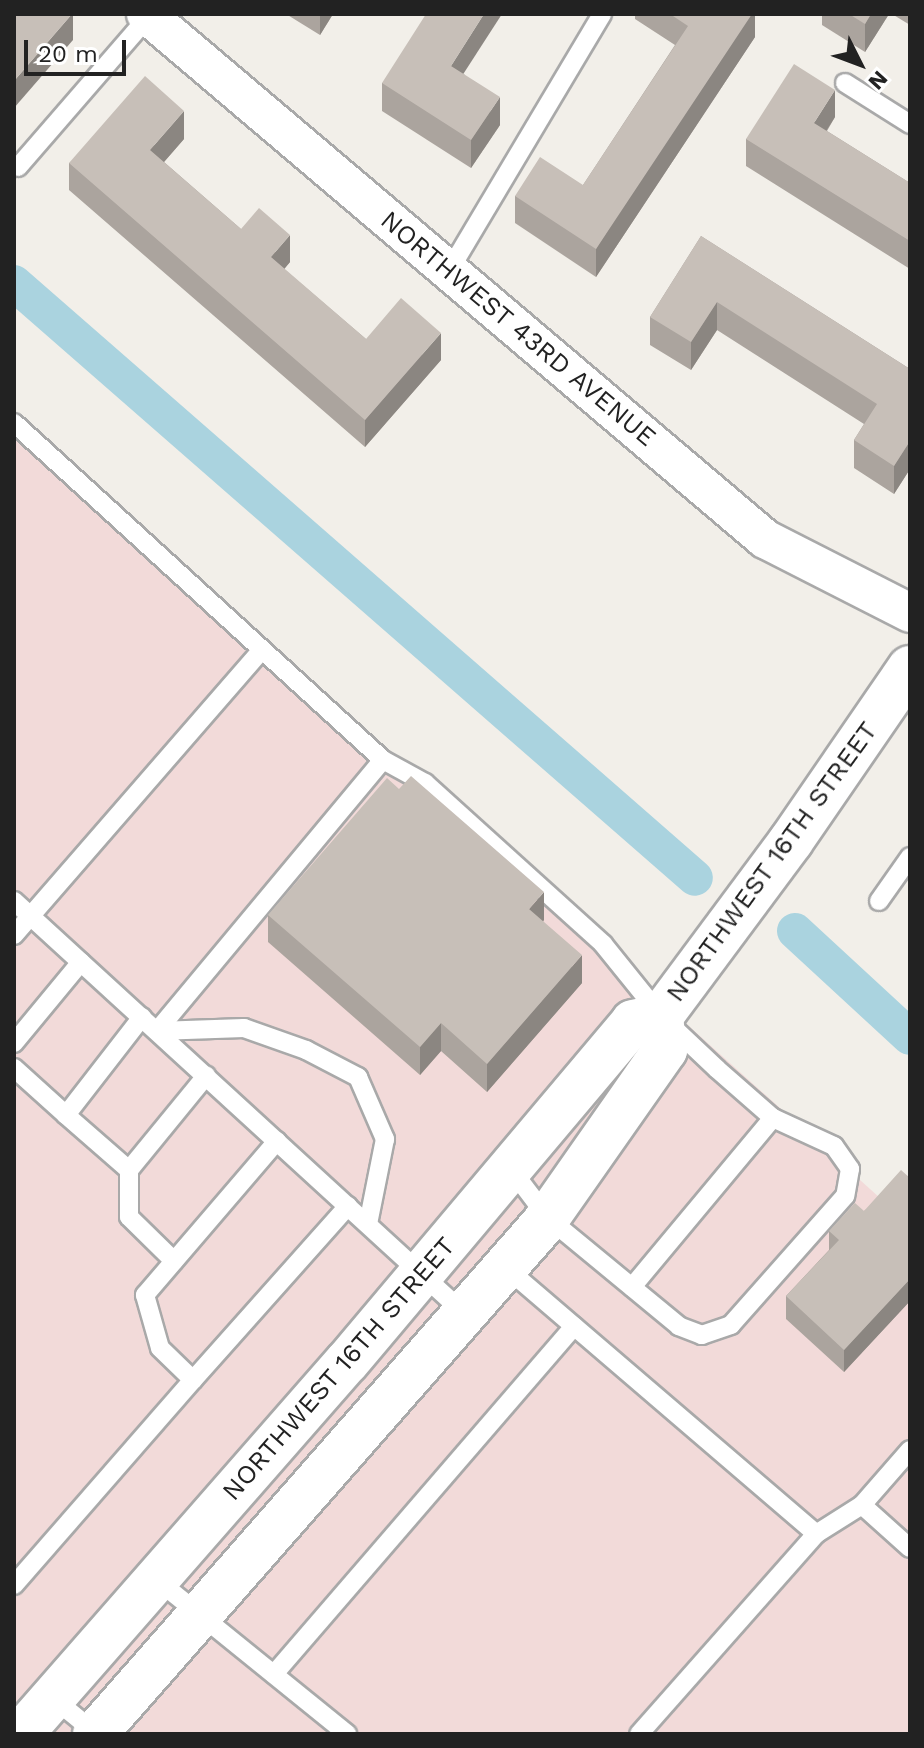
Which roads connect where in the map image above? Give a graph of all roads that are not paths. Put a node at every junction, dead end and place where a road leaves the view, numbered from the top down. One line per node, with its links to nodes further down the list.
1 (602, 14): 6 (lane)
2 (148, 15): 5 (lane); 6 (street, NORTHWEST 43RD AVENUE)
3 (845, 83): 4 (lane)
4 (910, 124)
5 (18, 167)
6 (449, 271): 8 (street, NORTHWEST 43RD AVENUE)
7 (14, 423): 9 (lane)
8 (910, 613)
9 (262, 650): 11 (lane); 15 (lane)
10 (910, 668): 18 (street, NORTHWEST 16TH STREET)
11 (383, 760): 18 (lane); 20 (lane)
12 (910, 857): 14 (lane)
13 (14, 901): 15 (lane)
14 (879, 901)
15 (30, 916): 16 (lane); 17 (lane)
16 (14, 935)
17 (81, 962): 19 (lane); 21 (lane)
18 (661, 1016): 25 (lane); 27 (street, NORTHWEST 16TH STREET); 30 (street, NORTHWEST 16TH STREET)
19 (142, 1017): 20 (lane); 24 (lane)
20 (157, 1031): 23 (lane); 31 (lane)
21 (14, 1043)
22 (14, 1068): 24 (lane)
23 (206, 1076): 26 (lane); 28 (lane)
24 (66, 1115): 28 (lane)
25 (773, 1118): 35 (lane); 35 (lane)
26 (277, 1141): 29 (lane); 32 (lane)
27 (511, 1169): 30 (lane); 34 (street, NORTHWEST 16TH STREET)
28 (129, 1170): 32 (lane)
29 (348, 1206): 31 (lane); 38 (lane)
30 (548, 1218): 33 (street, NORTHWEST 16TH STREET); 35 (lane)
31 (368, 1224): 34 (lane)
32 (174, 1261): 38 (lane)
33 (505, 1267): 36 (street, NORTHWEST 16TH STREET); 37 (lane)
34 (422, 1274): 36 (lane); 43 (street, NORTHWEST 16TH STREET)
35 (632, 1287)
36 (464, 1313): 45 (street, NORTHWEST 16TH STREET)
37 (574, 1326): 41 (lane); 46 (lane)
38 (193, 1380): 44 (lane)
39 (910, 1450): 40 (lane)
40 (862, 1505): 41 (lane); 42 (lane)
41 (816, 1534): 51 (lane)
42 (910, 1548)
43 (157, 1580): 45 (lane); 47 (street, NORTHWEST 16TH STREET)
44 (14, 1585)
45 (200, 1613): 46 (lane); 49 (street, NORTHWEST 16TH STREET)
46 (274, 1674): 50 (lane)
47 (53, 1698): 48 (street, NORTHWEST 16TH STREET); 49 (lane)
48 (21, 1734)
49 (96, 1734)
50 (347, 1734)
51 (639, 1734)

